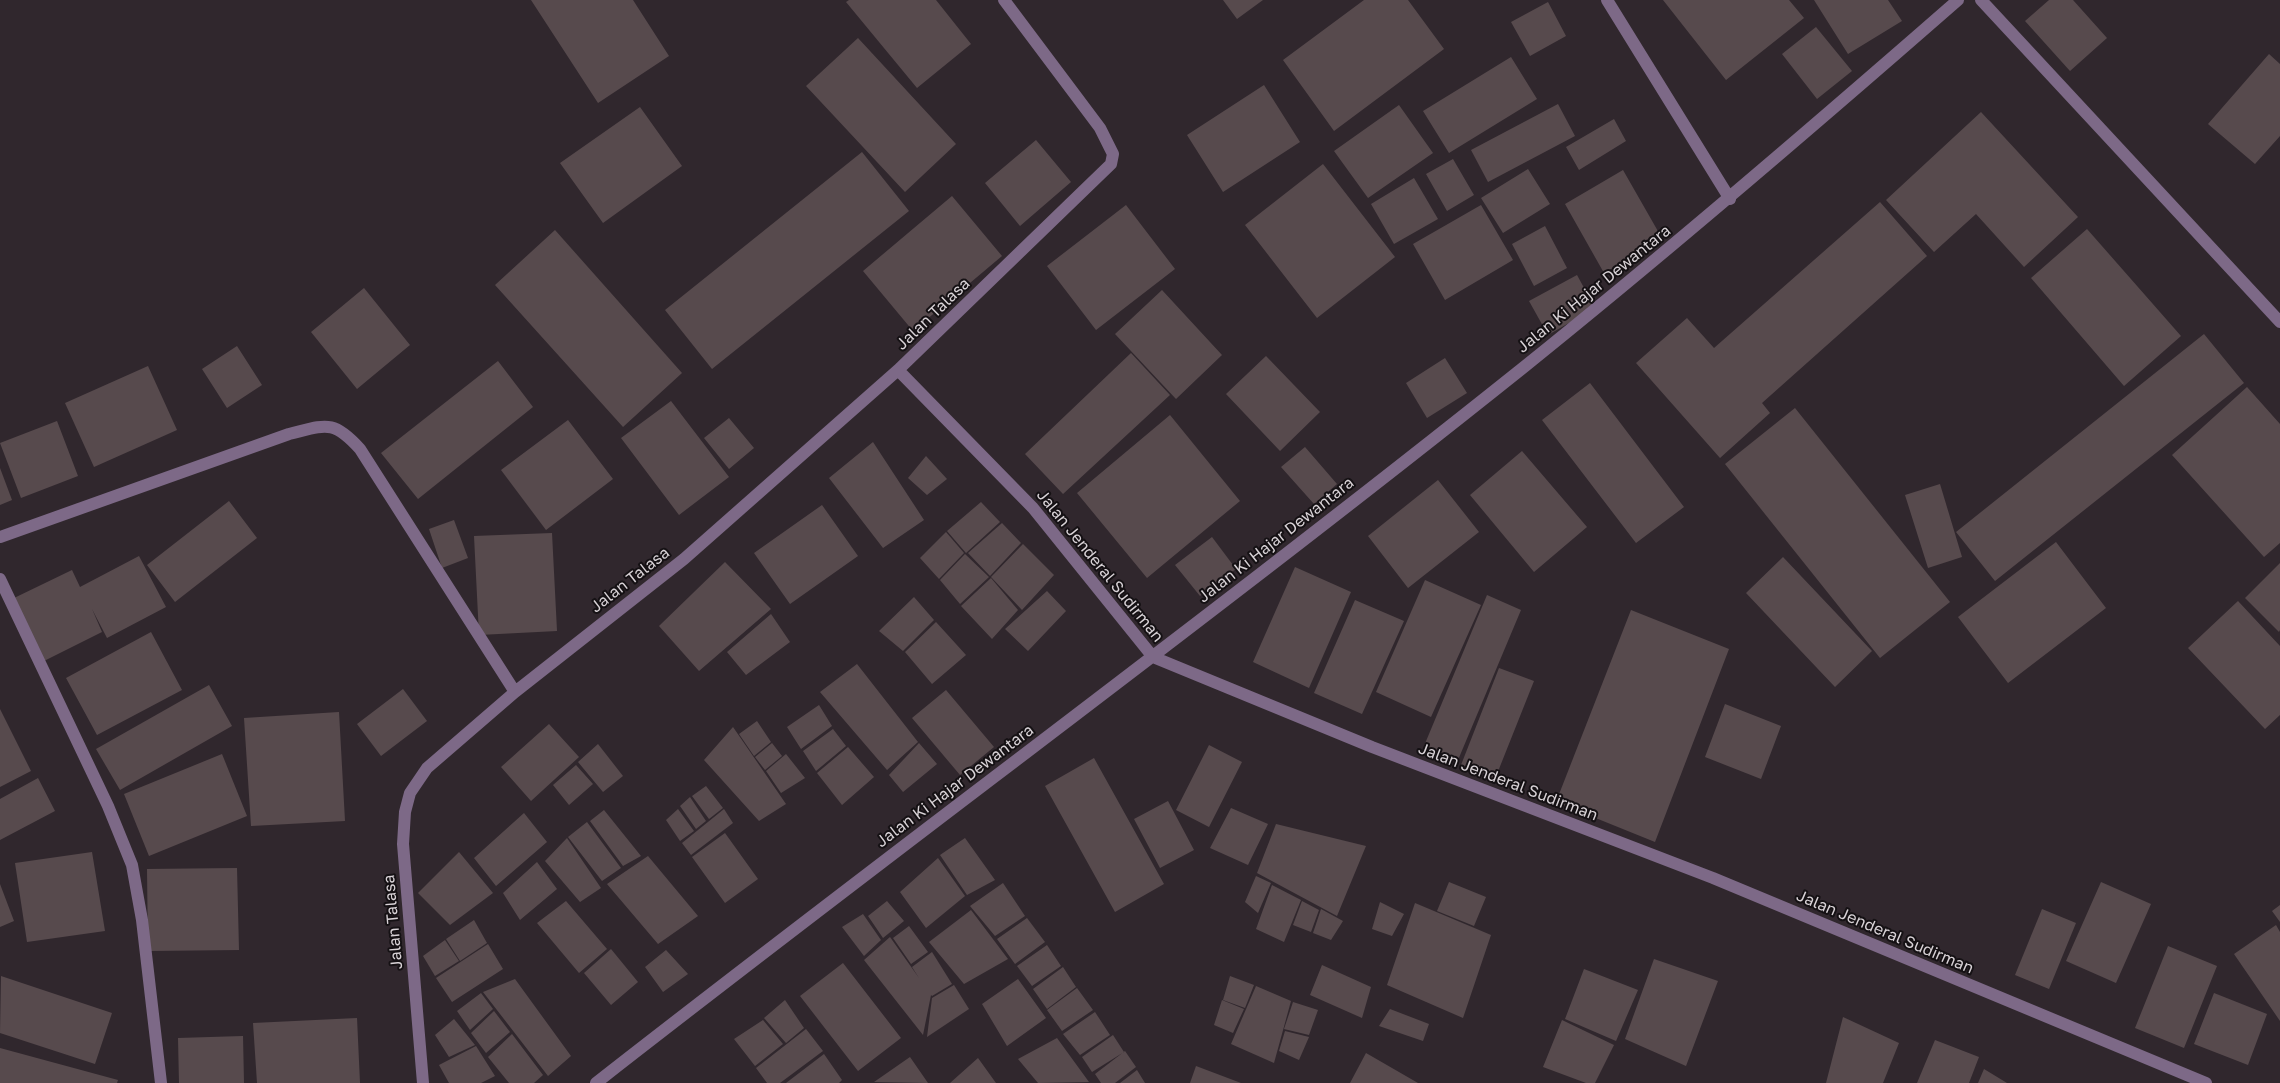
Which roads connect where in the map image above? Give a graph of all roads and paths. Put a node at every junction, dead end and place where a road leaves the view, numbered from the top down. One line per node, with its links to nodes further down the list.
1 (1004, 0): 7 (street, Jalan Talasa)
2 (1607, 0): 5 (street)
3 (1958, 0): 5 (street, Jalan Ki Hajar Dewantara)
4 (1981, 0): 6 (street)
5 (1730, 199): 10 (street, Jalan Ki Hajar Dewantara)
6 (2280, 322)
7 (898, 370): 10 (street, Jalan Jenderal Sudirman); 11 (street, Jalan Talasa)
8 (0, 537): 11 (street)
9 (0, 579): 12 (street)
10 (1153, 657): 14 (street, Jalan Ki Hajar Dewantara); 15 (street, Jalan Jenderal Sudirman)
11 (515, 692): 13 (street, Jalan Talasa)
12 (161, 1083)
13 (423, 1083)
14 (596, 1083)
15 (2206, 1083)

